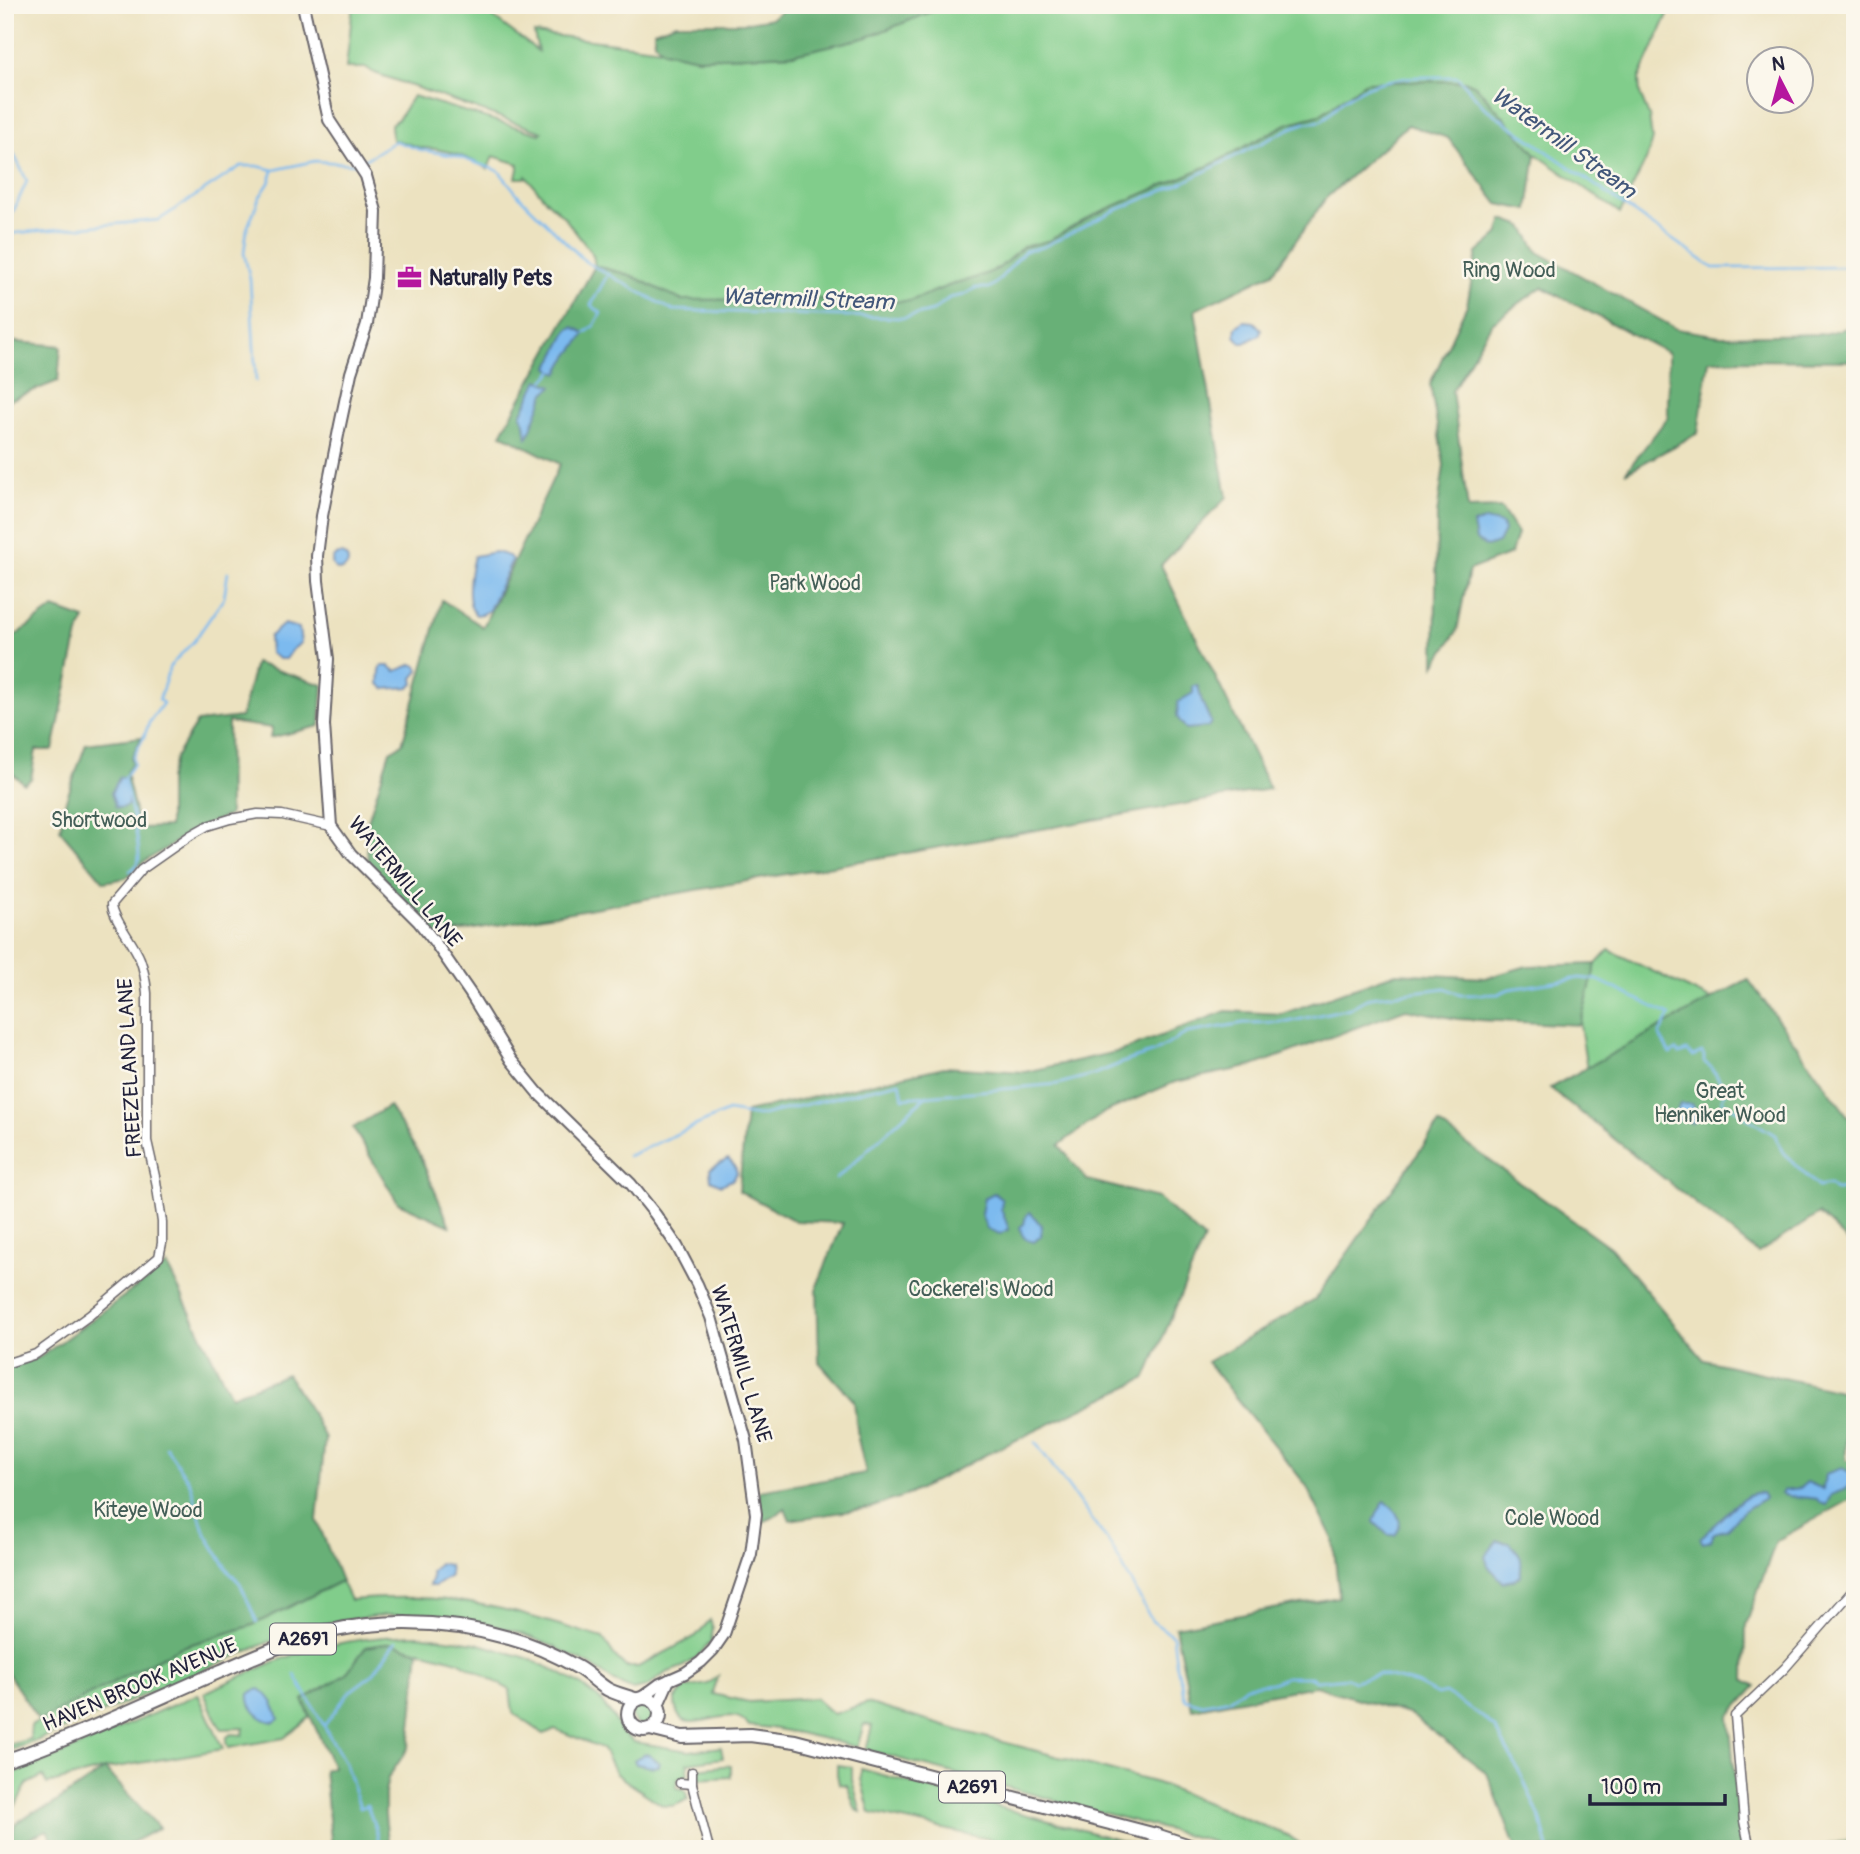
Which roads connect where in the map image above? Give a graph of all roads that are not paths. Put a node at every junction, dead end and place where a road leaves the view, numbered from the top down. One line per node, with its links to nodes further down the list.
1 (303, 5): 2 (street, WATERMILL LANE)
2 (331, 826): 3 (street, FREEZELAND LANE); 5 (street, WATERMILL LANE)
3 (5, 1364)
4 (1855, 1588): 18 (street)
5 (669, 1680): 7 (street, WATERMILL LANE); 8 (street)
6 (608, 1689): 7 (main road, HAVEN BROOK AVENUE / A2691); 9 (main road, HAVEN BROOK AVENUE / A2691); 12 (main road, HAVEN BROOK AVENUE / A2691)
7 (639, 1699): 8 (main road); 9 (main road)
8 (659, 1710): 10 (main road); 11 (main road)
9 (629, 1718): 10 (main road)
10 (650, 1728): 11 (main road, A2691)
11 (682, 1737): 17 (main road, A2691)
12 (5, 1761)
13 (692, 1772): 15 (street)
14 (680, 1783): 15 (street)
15 (692, 1784): 16 (street)
16 (709, 1849)
17 (1199, 1849)
18 (1750, 1849)

